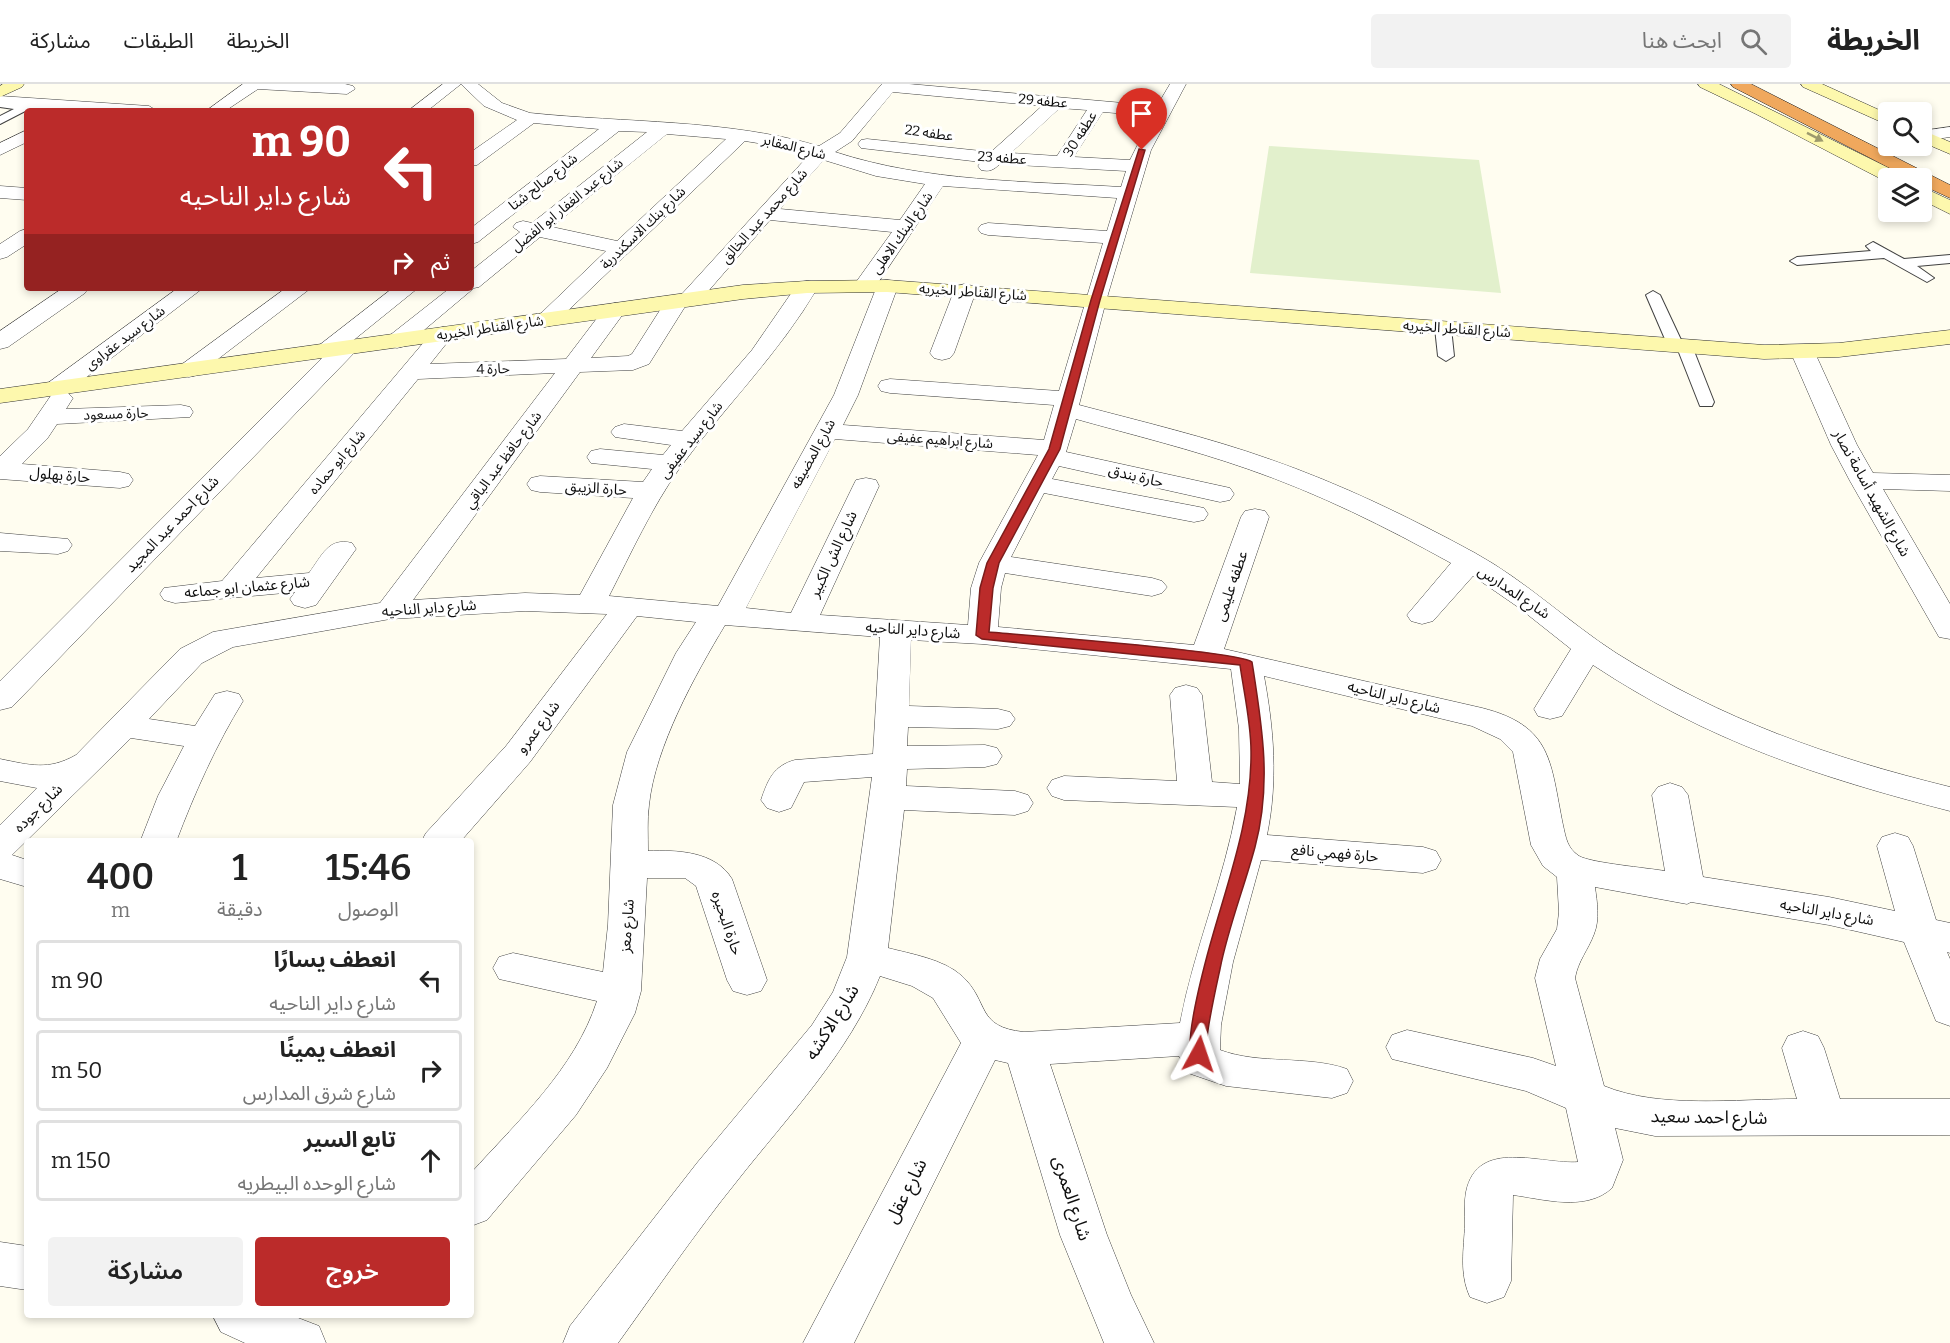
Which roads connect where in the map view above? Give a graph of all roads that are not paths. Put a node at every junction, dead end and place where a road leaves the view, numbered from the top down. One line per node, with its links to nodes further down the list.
1 (16, 84): 15 (main road)
2 (255, 84): 9 (street); 27 (street)
3 (453, 84): 28 (street)
4 (1178, 84): 29 (street)
5 (1706, 84): 55 (main road, one-way to 55)
6 (1739, 84): 56 (highway)
7 (1772, 84): 41 (highway)
8 (1809, 84): 30 (main road)
9 (350, 86): 20 (street)
10 (890, 86): 14 (street, عطفه 29); 48 (street, شارع محمد عبد الخالق)
11 (942, 88): 14 (street, عطفه 29); 18 (street, عطفه 29)
12 (1080, 88): 18 (street)
13 (474, 89): 21 (street); 31 (street, شارع المقابر)
14 (915, 90): 19 (street)
15 (0, 92)
16 (135, 92): 26 (street)
17 (0, 103): 24 (lane); 25 (street)
18 (1065, 103): 22 (street, عطفه 29); 44 (street)
19 (903, 104)
20 (325, 105)
21 (463, 105)
22 (1098, 106): 29 (street, عطفه 29); 52 (street, عطفه 30)
23 (24, 108): 32 (lane)
24 (25, 108)
25 (64, 108)
26 (105, 108)
27 (219, 108)
28 (420, 108)
29 (1163, 112): 54 (street)
30 (1878, 115)
31 (530, 118): 33 (street, شارع المقابر); 51 (street)
32 (0, 120)
33 (615, 125): 35 (street, شارع المقابر); 66 (street, شارع صالح شتا)
34 (883, 126): 43 (street)
35 (662, 129): 39 (street, شارع المقابر); 70 (street, شارع عبد الغفار ابو الفضل)
36 (1950, 132): 37 (street)
37 (1932, 135)
38 (24, 136): 45 (street)
39 (740, 136): 48 (street, شارع المقابر); 76 (street, شارع بنك الاسكندرية)
40 (952, 136): 44 (street, عطفه 22)
41 (1878, 137)
42 (1932, 141): 47 (main road)
43 (867, 144): 50 (street, عطفه 23); 53 (street)
44 (1010, 144): 50 (street)
45 (2, 146): 46 (street)
46 (24, 148)
47 (1950, 149)
48 (822, 152): 53 (street, شارع المقابر); 64 (street, شارع محمد عبد الخالق)
49 (1912, 156): 56 (highway)
50 (995, 158): 52 (street, عطفه 23); 58 (street)
51 (474, 159)
52 (1062, 162): 54 (street, عطفه 23)
53 (850, 163): 57 (street, شارع المقابر)
54 (1136, 166): 60 (street)
55 (1878, 170)
56 (1950, 179)
57 (938, 180): 58 (street, شارع المقابر); 67 (street, شارع البنك الاهلى)
58 (968, 182): 60 (street, شارع المقابر)
59 (0, 192): 61 (street)
60 (1128, 193): 74 (street)
61 (24, 194)
62 (1932, 198): 63 (main road)
63 (1950, 208)
64 (766, 214): 67 (street); 93 (street, شارع محمد عبد الخالق)
65 (474, 218): 66 (street)
66 (493, 221): 70 (street); 73 (street, شارع صالح شتا)
67 (906, 227): 84 (street, شارع البنك الاهلى)
68 (988, 229): 74 (street)
69 (0, 230): 71 (street)
70 (536, 230): 76 (street); 83 (street, شارع عبد الغفار ابو الفضل)
71 (24, 233)
72 (24, 235): 77 (street)
73 (474, 236)
74 (1114, 238): 94 (street)
75 (1866, 242): 78 (lane)
76 (621, 248): 96 (street, شارع بنك الاسكندرية)
77 (0, 253)
78 (1886, 254): 80 (lane); 81 (lane)
79 (1950, 259): 81 (lane)
80 (1797, 261)
81 (1903, 263): 82 (lane)
82 (1927, 278)
83 (474, 280)
84 (876, 286): 85 (main road, شارع القناطر الخيريه); 91 (main road, شارع القناطر الخيريه); 117 (street, شارع المضيفه)
85 (807, 287): 93 (main road, شارع القناطر الخيريه); 119 (street, شارع سيد عفيفى)
86 (73, 291): 101 (street)
87 (188, 291): 111 (street, شارع سيد عقراوى)
88 (296, 291): 108 (street)
89 (403, 291): 103 (street)
90 (459, 291): 100 (street)
91 (965, 291): 94 (main road, شارع القناطر الخيريه); 104 (street)
92 (1653, 295): 102 (lane)
93 (683, 300): 95 (main road, شارع القناطر الخيريه); 107 (street, شارع محمد عبد الخالق)
94 (1095, 300): 97 (main road, شارع القناطر الخيريه); 114 (street)
95 (615, 310): 96 (main road, شارع القناطر الخيريه); 107 (street, شارع حافظ عبد الباقي)
96 (545, 320): 98 (main road, شارع القناطر الخيريه)
97 (1443, 328): 102 (main road, شارع القناطر الخيريه); 106 (lane)
98 (443, 334): 100 (main road, شارع القناطر الخيريه); 109 (street, شارع ابو حماده)
99 (1950, 337): 105 (main road, شارع القناطر الخيريه)
100 (397, 341): 103 (main road, شارع القناطر الخيريه)
101 (0, 342)
102 (1680, 346): 105 (main road, شارع القناطر الخيريه); 113 (lane)
103 (335, 350): 108 (main road, شارع القناطر الخيريه); 159 (street, شارع احمد عبد المجيد)
104 (942, 353)
105 (1803, 353): 126 (street, شارع الشهيد أسامة نصار)
106 (1446, 356)
107 (574, 367): 109 (street, حارة 4); 147 (street, شارع حافظ عبد الباقي)
108 (189, 370): 111 (main road, شارع القناطر الخيريه)
109 (412, 372): 143 (street, شارع ابو حماده)
110 (890, 386): 114 (street, شارع المدارس)
111 (63, 387): 112 (main road, شارع القناطر الخيريه); 116 (street)
112 (0, 396)
113 (1706, 402)
114 (1066, 404): 120 (street, شارع المدارس); 121 (street)
115 (181, 412): 116 (street, حارة مسعود)
116 (51, 417): 124 (street)
117 (825, 431): 121 (street, شارع ابراهيم عفيفى); 148 (street, شارع المضيفه)
118 (624, 432): 119 (street)
119 (689, 440): 123 (street, شارع سيد عفيفى)
120 (1194, 443): 127 (street); 139 (street, شارع المدارس)
121 (1053, 453): 127 (street, حارة بندق); 129 (street)
122 (600, 457): 123 (street)
123 (670, 463): 132 (street, شارع سيد عفيفى)
124 (0, 470): 125 (street, حارة بهلول)
125 (120, 480)
126 (1863, 481): 130 (street); 153 (street, شارع الشهيد أسامة نصار)
127 (1169, 483): 133 (street, حارة بندق)
128 (540, 484): 132 (street, حارة الزيبق)
129 (1037, 484): 134 (street); 140 (street)
130 (1949, 485)
131 (866, 486): 150 (street, شارع الش الكبير)
132 (653, 491): 145 (street, شارع سيد عفيفى)
133 (1220, 494)
134 (1194, 514)
135 (1255, 517): 156 (street, عطفه عليمى)
136 (0, 542): 137 (street)
137 (58, 545)
138 (342, 549): 141 (street)
139 (1469, 561): 149 (street); 155 (street, شارع المدارس)
140 (993, 563): 142 (street); 154 (street)
141 (318, 581): 143 (street, شارع عثمان ابو جماعه); 151 (street)
142 (1152, 587)
143 (230, 590): 144 (street, شارع عثمان ابو جماعه)
144 (175, 594)
145 (590, 604): 146 (street, شارع داير الناحيه); 147 (street, شارع داير الناحيه)
146 (629, 606): 148 (street, شارع داير الناحيه); 178 (street, شارع عمرو)
147 (390, 610): 151 (street, شارع داير الناحيه)
148 (721, 615): 150 (street, شارع داير الناحيه); 184 (street, شارع معز)
149 (1422, 615)
150 (801, 623): 152 (street, شارع داير الناحيه)
151 (285, 627): 164 (street, شارع داير الناحيه)
152 (896, 629): 154 (street, شارع داير الناحيه); 162 (street, شارع الاكشه)
153 (1950, 630)
154 (982, 635): 156 (street, شارع داير الناحيه)
155 (1588, 647): 161 (street); 174 (street, شارع المدارس)
156 (1206, 656): 157 (street, شارع داير الناحيه)
157 (1246, 662): 173 (street); 185 (street, شارع داير الناحيه)
158 (1186, 695): 171 (street)
159 (0, 700)
160 (227, 701): 165 (street)
161 (1550, 709)
162 (892, 716): 163 (street); 169 (street, شارع الاكشه)
163 (998, 719)
164 (124, 726): 165 (street); 168 (street, شارع داير الناحيه)
165 (206, 739): 177 (street)
166 (985, 756): 169 (street)
167 (0, 770): 168 (street, شارع داير الناحيه)
168 (77, 770): 179 (street, شارع جوده)
169 (889, 773): 175 (street); 176 (street); 189 (street, شارع الاكشه)
170 (1064, 788): 171 (street)
171 (1196, 794): 173 (street)
172 (1670, 795): 187 (street)
173 (1256, 796): 180 (street)
174 (1950, 799)
175 (779, 800)
176 (1015, 804)
177 (160, 838)
178 (443, 838)
179 (0, 846)
180 (1248, 846): 182 (street, حارة فهمي نافع); 194 (street)
181 (1895, 846): 188 (street)
182 (1423, 861)
183 (0, 865): 186 (street)
184 (630, 865): 191 (street, حارة البحيره); 192 (street, شارع معز)
185 (1575, 870): 187 (street, شارع داير الناحيه); 199 (street)
186 (24, 873)
187 (1687, 890): 188 (street, شارع داير الناحيه)
188 (1934, 934): 193 (street)
189 (867, 957): 195 (street); 208 (street, شارع الاكشه)
190 (513, 968): 192 (street)
191 (747, 980)
192 (621, 991): 202 (street, شارع معز)
193 (1950, 1010)
194 (1199, 1038): 195 (street); 198 (street)
195 (1004, 1044): 209 (street, شارع عقل); 210 (street, شارع العمرى)
196 (1407, 1047): 199 (street, شارع احمد سعيد)
197 (1803, 1048): 200 (street)
198 (1332, 1081)
199 (1584, 1098): 200 (street, شارع احمد سعيد); 205 (street)
200 (1824, 1117): 201 (street, شارع احمد سعيد)
201 (1950, 1117)
202 (474, 1203)
203 (0, 1264): 204 (street)
204 (24, 1268)
205 (1487, 1281)
206 (243, 1318): 207 (street)
207 (301, 1343)
208 (588, 1343)
209 (828, 1343)
210 (1129, 1343)

